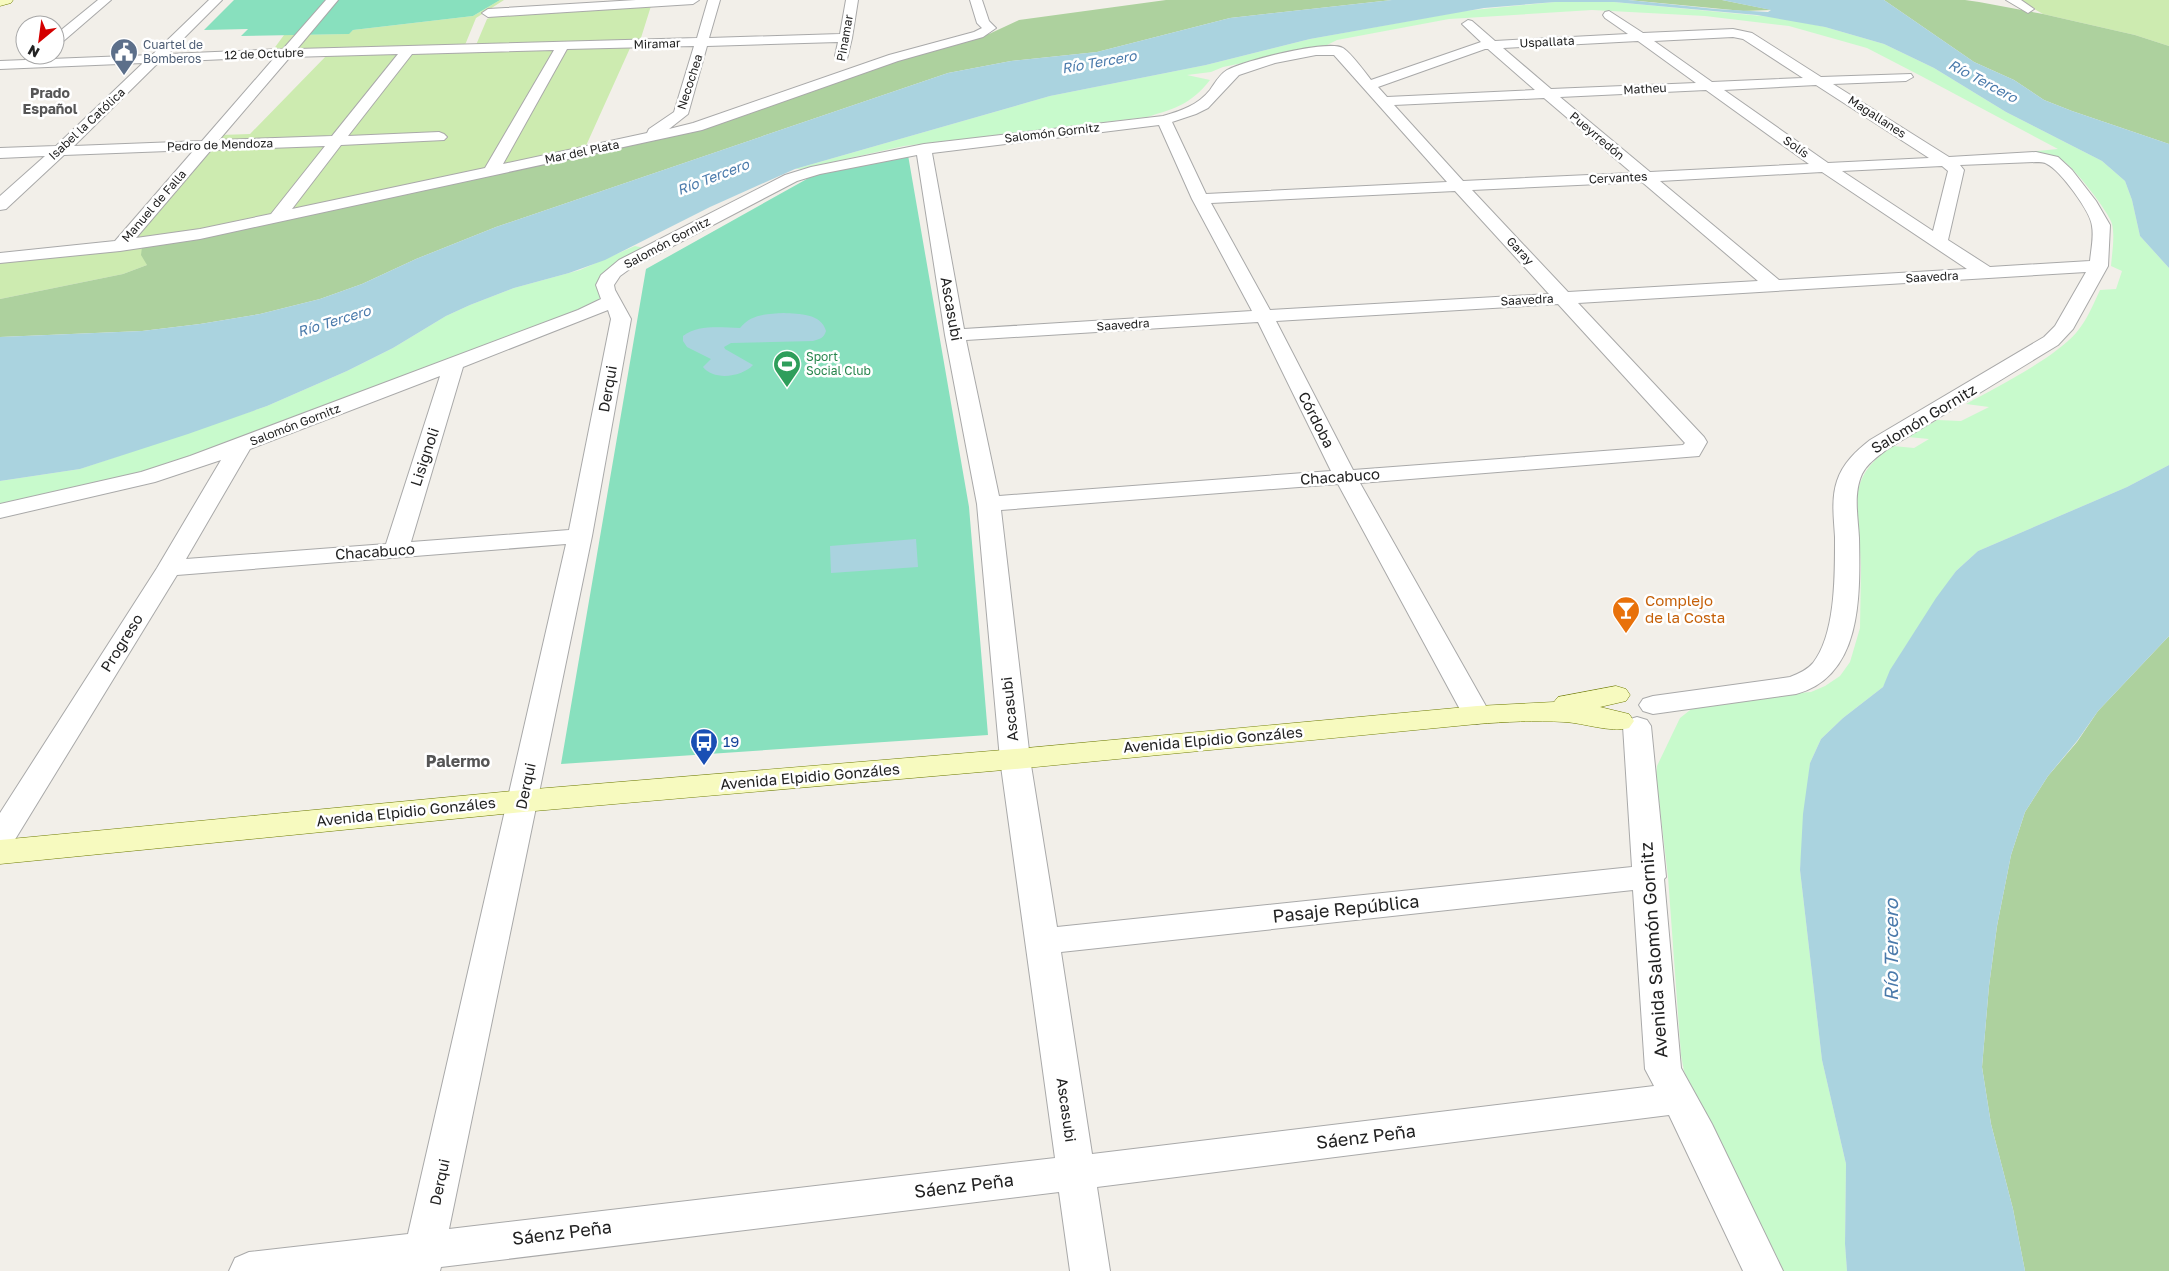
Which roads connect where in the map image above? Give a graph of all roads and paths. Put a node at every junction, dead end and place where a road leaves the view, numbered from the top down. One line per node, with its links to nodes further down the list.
1 (7, 0): 11 (main road)
2 (105, 0): 16 (street)
3 (216, 0): 27 (street, Isabel la Católica)
4 (332, 0): 26 (street, Manuel de Falla)
5 (510, 0): 14 (street)
6 (693, 0): 14 (street)
7 (714, 0): 20 (street, Necochea)
8 (852, 0): 19 (street, Pinamar)
9 (976, 0): 32 (street, Mar del Plata)
10 (2012, 0): 12 (street)
11 (0, 2)
12 (2028, 9)
13 (1609, 15): 18 (street, Solís)
14 (481, 22): 23 (street)
15 (1468, 24): 21 (street, Pueyrredón)
16 (65, 33)
17 (1732, 33): 18 (street, Uspallata); 35 (street, Magallanes)
18 (1641, 37): 21 (street, Uspallata); 37 (street, Solís)
19 (846, 38): 20 (street, Miramar); 32 (street, Pinamar)
20 (703, 42): 22 (street, Miramar); 40 (street, Necochea)
21 (1492, 44): 36 (street, Uspallata); 38 (street, Pueyrredón)
22 (562, 47): 23 (street, Miramar); 53 (street)
23 (469, 49): 24 (street, 12 de Octubre)
24 (408, 50): 26 (street, 12 de Octubre); 45 (street)
25 (1338, 52): 36 (street, Garay); 42 (street, Salomón Gornitz)
26 (285, 53): 27 (street, 12 de Octubre); 46 (street, Manuel de Falla)
27 (157, 58): 28 (street, 12 de Octubre); 48 (street, Isabel la Católica)
28 (65, 62)
29 (15, 64): 30 (street, 12 de Octubre)
30 (0, 65)
31 (26, 65): 34 (street)
32 (838, 76): 41 (street, Mar del Plata)
33 (1906, 77): 35 (street, Matheu)
34 (7, 80)
35 (1821, 81): 37 (street, Matheu); 51 (street, Magallanes)
36 (1369, 85): 39 (street, Garay)
37 (1710, 86): 38 (street, Matheu); 52 (street, Solís)
38 (1547, 94): 39 (street, Matheu); 54 (street, Pueyrredón)
39 (1384, 101): 55 (street, Garay)
40 (681, 114): 41 (street); 44 (street, Necochea)
41 (716, 120): 44 (street, Mar del Plata)
42 (1164, 120): 47 (street, Salomón Gornitz); 56 (street, Córdoba)
43 (439, 136): 45 (street, Pedro de Mendoza)
44 (635, 140): 53 (street, Mar del Plata)
45 (338, 141): 46 (street, Pedro de Mendoza); 58 (street)
46 (206, 145): 48 (street, Pedro de Mendoza); 60 (street, Manuel de Falla)
47 (924, 149): 66 (street, Salomón Gornitz); 68 (street, Ascasubi)
48 (60, 151): 49 (street, Pedro de Mendoza); 57 (street, Isabel la Católica)
49 (0, 153)
50 (2036, 157): 51 (street, Cervantes); 62 (street, Salomón Gornitz)
51 (1945, 161): 52 (street, Cervantes); 59 (street)
52 (1824, 167): 54 (street, Cervantes); 59 (street, Solís)
53 (491, 171): 58 (street, Mar del Plata)
54 (1645, 177): 55 (street, Cervantes); 64 (street, Pueyrredón)
55 (1460, 187): 56 (street, Cervantes); 65 (street, Garay)
56 (1200, 199): 67 (street, Córdoba)
57 (0, 206)
58 (277, 217): 60 (street, Mar del Plata)
59 (1939, 242): 63 (street, Solís)
60 (120, 246): 61 (street, Mar del Plata)
61 (0, 258)
62 (2100, 266): 63 (street, Saavedra); 78 (street, Salomón Gornitz)
63 (1988, 274): 64 (street, Saavedra)
64 (1774, 286): 65 (street, Saavedra)
65 (1563, 298): 67 (street, Saavedra); 71 (street, Garay)
66 (610, 302): 69 (street, Salomón Gornitz); 75 (street, Derqui)
67 (1264, 316): 68 (street, Saavedra); 72 (street, Córdoba)
68 (955, 335): 73 (street, Ascasubi)
69 (454, 364): 70 (street, Salomón Gornitz); 76 (street, Lisignoli)
70 (241, 446): 74 (street, Salomón Gornitz); 77 (street, Progreso)
71 (1691, 451): 72 (street, Chacabuco)
72 (1345, 476): 73 (street, Chacabuco); 79 (street, Córdoba)
73 (989, 504): 80 (street, Ascasubi)
74 (0, 511)
75 (580, 536): 76 (street, Chacabuco); 81 (street, Derqui)
76 (396, 550): 77 (street, Chacabuco)
77 (169, 568): 82 (street, Progreso)
78 (1631, 712): 79 (main road, Avenida Elpidio Gonzáles); 84 (street, Avenida Salomón Gornitz)
79 (1477, 715): 80 (main road, Avenida Elpidio Gonzáles)
80 (1015, 759): 81 (main road, Avenida Elpidio Gonzáles); 85 (street, Ascasubi)
81 (523, 801): 83 (main road, Avenida Elpidio Gonzáles); 88 (street, Derqui)
82 (0, 838)
83 (0, 852)
84 (1650, 877): 85 (street, Pasaje República); 86 (street, Avenida Salomón Gornitz)
85 (1043, 941): 87 (street, Ascasubi)
86 (1679, 1098): 87 (street, Sáenz Peña); 91 (street, Avenida Salomón Gornitz)
87 (1075, 1173): 88 (street, Sáenz Peña); 90 (street, Ascasubi)
88 (423, 1260): 89 (street, Sáenz Peña)
89 (249, 1271)
90 (1090, 1271)
91 (1763, 1271)

